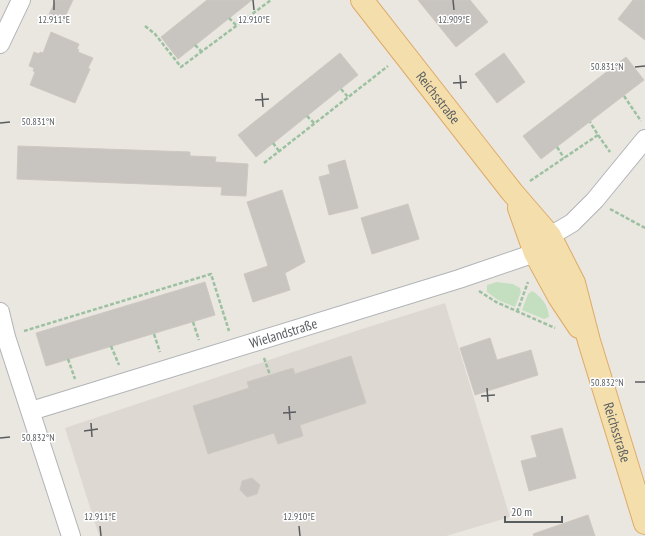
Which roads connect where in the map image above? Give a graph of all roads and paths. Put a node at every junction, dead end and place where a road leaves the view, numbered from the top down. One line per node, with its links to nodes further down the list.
1 (22, 0): 7 (street)
2 (271, 0): 6 (path)
3 (362, 0): 10 (main road, Reichsstraße)
4 (229, 18): 6 (path)
5 (145, 26): 9 (path)
6 (237, 26): 9 (path)
7 (0, 44)
8 (195, 45): 9 (path)
9 (202, 52)
10 (404, 53): 13 (path); 23 (main road, Reichsstraße)
11 (341, 89): 13 (path)
12 (624, 96): 17 (path)
13 (348, 97): 16 (path)
14 (307, 116): 16 (path)
15 (590, 122): 21 (path)
16 (314, 123): 20 (path)
17 (644, 131): 26 (street)
18 (273, 143): 20 (path)
19 (557, 147): 21 (path)
20 (279, 151): 22 (path)
21 (564, 158): 23 (path)
22 (264, 163)
23 (514, 194): 26 (main road, Reichsstraße); 27 (main road, Reichsstraße)
24 (610, 209): 25 (path)
25 (645, 228)
26 (550, 236): 34 (main road, Reichsstraße)
27 (535, 253): 28 (street, Wielandstraße); 34 (main road, Reichsstraße)
28 (459, 279): 31 (path); 35 (street, Wielandstraße)
29 (533, 279): 31 (path)
30 (0, 312): 33 (street)
31 (518, 312): 32 (path)
32 (556, 329)
33 (6, 337): 35 (path); 36 (street)
34 (589, 341): 37 (main road, Reichsstraße)
35 (235, 348): 36 (street, Wielandstraße)
36 (31, 411): 38 (street)
37 (645, 524)
38 (71, 536)

